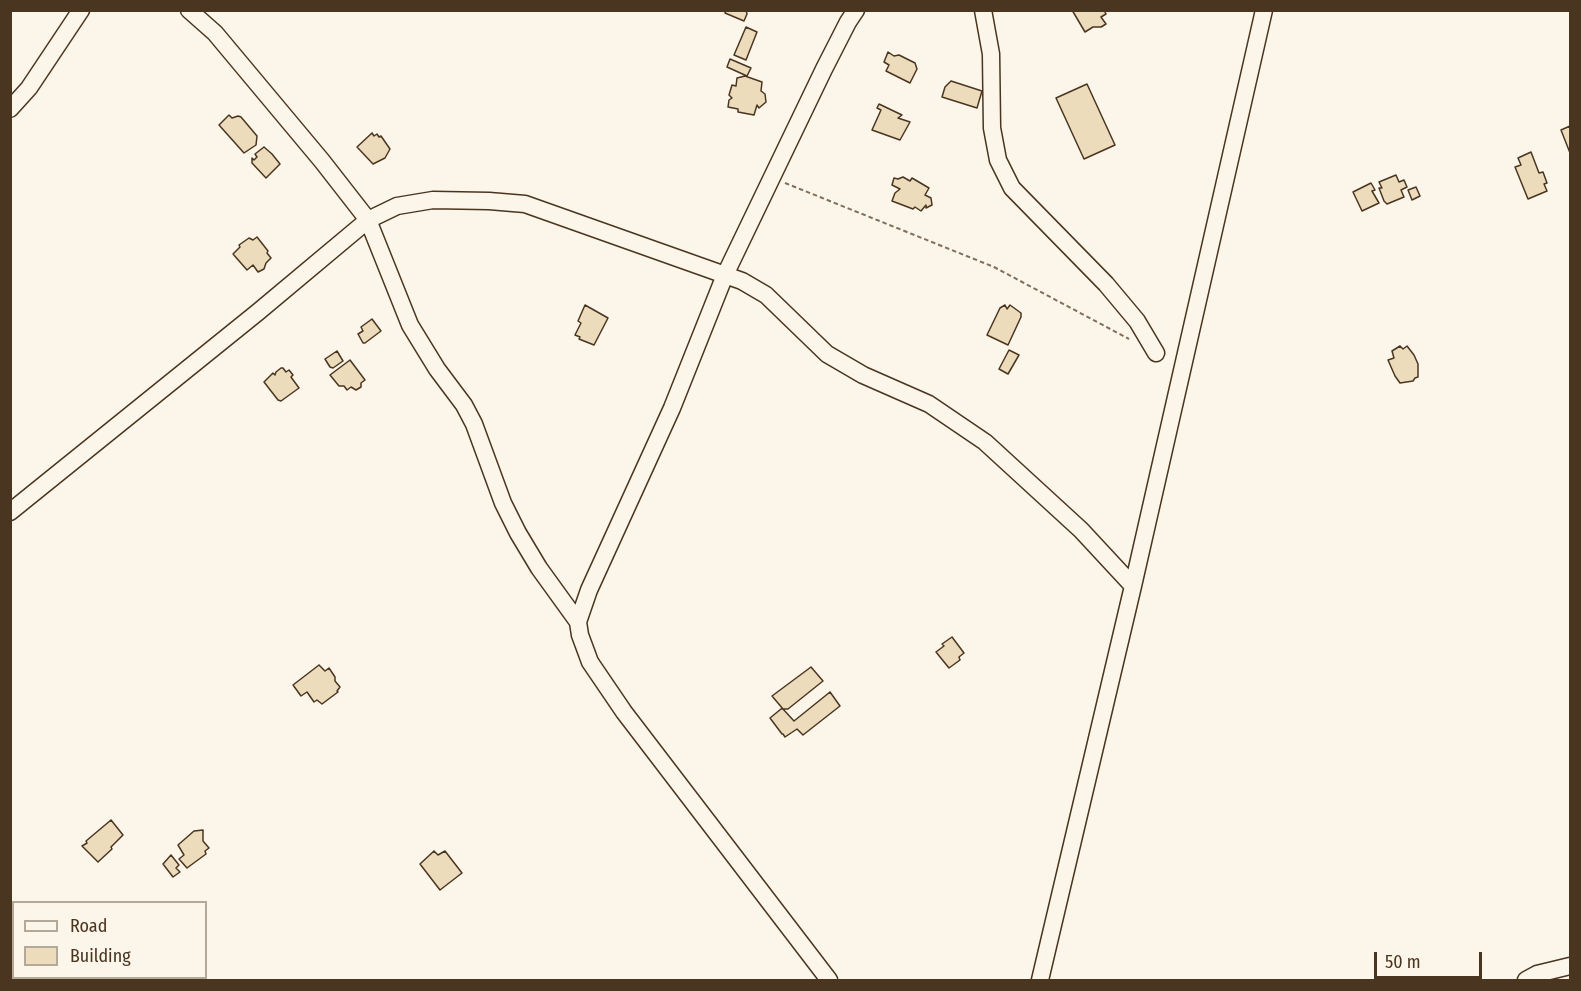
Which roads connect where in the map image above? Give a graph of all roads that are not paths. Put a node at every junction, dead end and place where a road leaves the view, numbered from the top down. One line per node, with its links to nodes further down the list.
1 (81, 10): 6 (street)
2 (189, 10): 7 (street)
3 (856, 10): 8 (street)
4 (983, 10): 9 (street)
5 (1264, 10): 11 (street)
6 (10, 110)
7 (368, 220): 8 (street); 10 (street); 12 (street)
8 (725, 275): 11 (street); 12 (street)
9 (1156, 353)
10 (10, 512)
11 (1133, 586): 15 (street)
12 (578, 622): 14 (street)
13 (1570, 966): 16 (street)
14 (829, 981)
15 (1040, 981)
16 (1526, 981)

